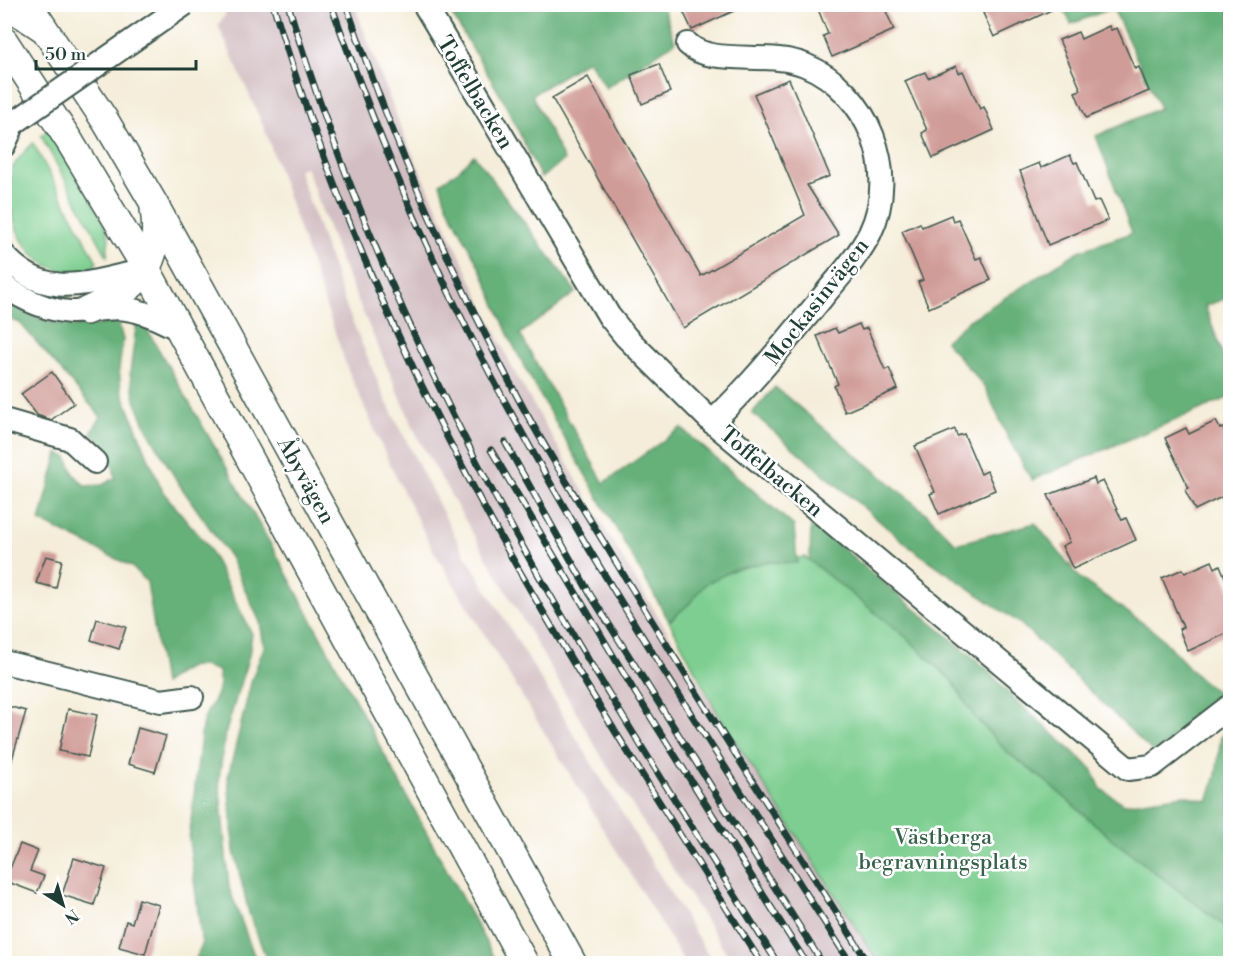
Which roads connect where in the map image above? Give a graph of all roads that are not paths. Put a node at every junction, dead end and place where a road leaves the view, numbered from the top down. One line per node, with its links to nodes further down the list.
1 (28, 4): 5 (street, Åbyvägen)
2 (185, 4): 8 (street, bridge)
3 (424, 4): 18 (street, Toffelbacken)
4 (4, 8): 5 (street)
5 (45, 30): 10 (street, Åbyvägen)
6 (4, 41): 12 (street, Åbyvägen)
7 (688, 44): 18 (street, Mockasinvägen)
8 (9, 125): 9 (street)
9 (4, 145)
10 (153, 202): 12 (street); 16 (street, Åbyvägen)
11 (4, 255): 12 (street)
12 (147, 270): 14 (street); 15 (street, Åbyvägen); 16 (street)
13 (4, 286): 14 (street)
14 (86, 311): 15 (street)
15 (178, 329): 23 (street, Åbyvägen)
16 (233, 345): 24 (street, Åbyvägen)
17 (4, 420): 19 (street)
18 (712, 422): 22 (street, Toffelbacken)
19 (95, 462)
20 (4, 662): 21 (street)
21 (192, 697)
22 (1230, 706)
23 (525, 963)
24 (573, 963)

